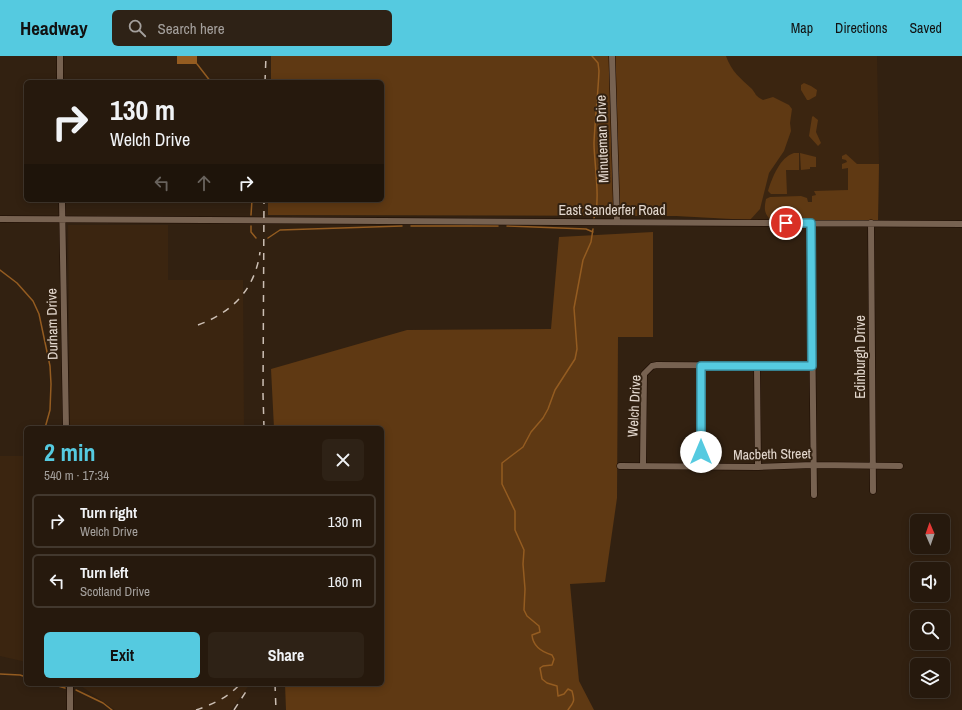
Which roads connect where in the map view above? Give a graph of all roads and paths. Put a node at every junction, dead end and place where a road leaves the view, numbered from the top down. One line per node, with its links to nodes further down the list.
1 (60, 56): 3 (street)
2 (612, 56): 7 (street, Minuteman Drive)
3 (60, 80)
4 (62, 202): 6 (street, Durham Drive)
5 (0, 219): 6 (street, East Sanderfer Road)
6 (62, 220): 7 (street, East Sanderfer Road); 14 (street, Durham Drive)
7 (617, 222): 8 (street, East Sanderfer Road)
8 (811, 223): 9 (street, East Sanderfer Road); 13 (street)
9 (871, 223): 10 (street, East Sanderfer Road); 16 (street, Edinburgh Drive)
10 (962, 224)
11 (701, 366): 12 (street, Welch Drive); 18 (street, Welch Drive); 20 (street)
12 (757, 366): 13 (street, Welch Drive); 21 (street)
13 (812, 366): 15 (street)
14 (66, 426)
15 (813, 465): 16 (street, Macbeth Street); 21 (street, Macbeth Street); 23 (street)
16 (873, 465): 19 (street, Macbeth Street); 22 (street, Edinburgh Drive)
17 (620, 466): 18 (street, Macbeth Street)
18 (643, 466): 20 (street, Macbeth Street)
19 (900, 466)
20 (701, 467): 21 (street, Macbeth Street)
21 (758, 467)
22 (873, 491)
23 (814, 495)
24 (70, 686): 25 (street)
25 (70, 710)

